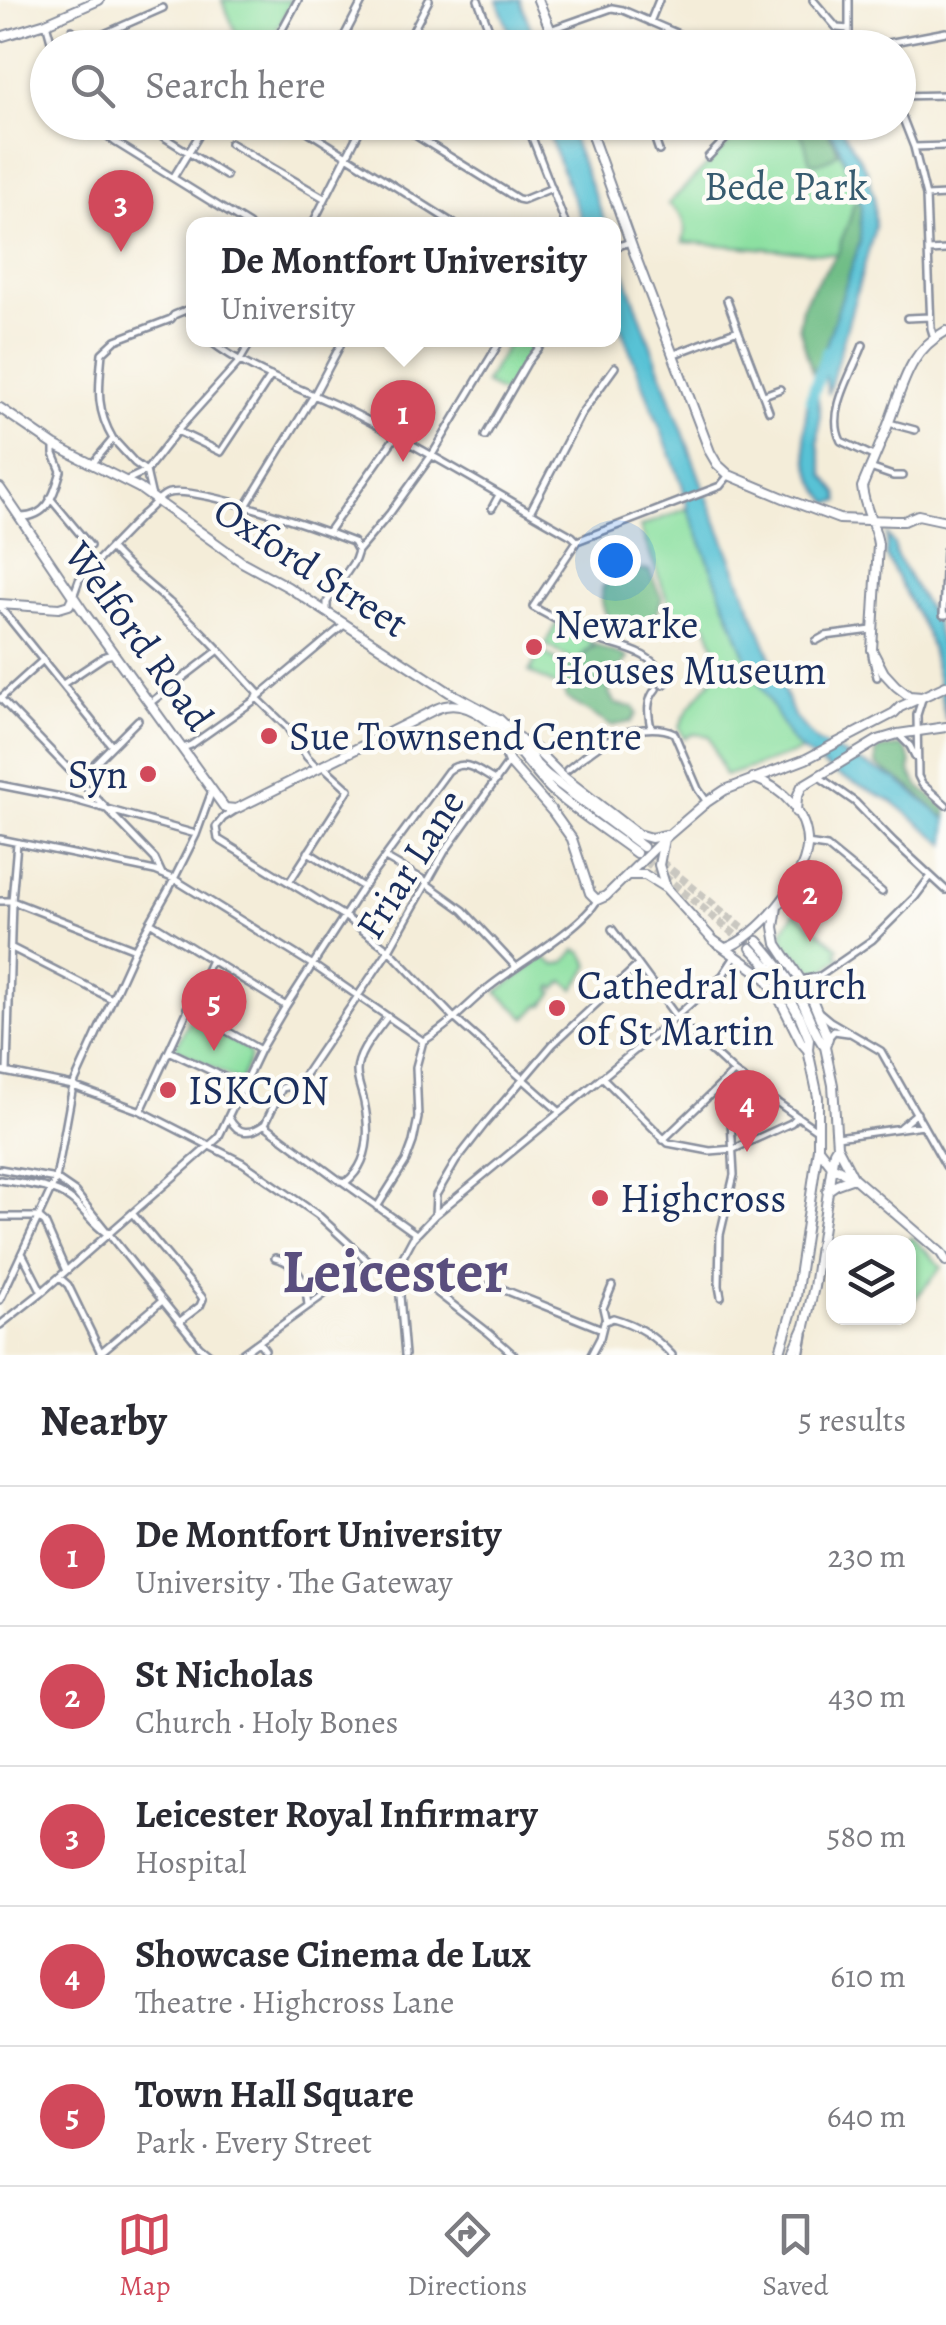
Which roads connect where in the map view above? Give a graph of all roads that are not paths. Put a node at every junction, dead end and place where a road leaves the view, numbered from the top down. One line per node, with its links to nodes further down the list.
1 (98, 0): 12 (main road)
2 (298, 0): 17 (street)
3 (363, 0): 18 (street)
4 (429, 0): 19 (street)
5 (478, 0): 20 (street)
6 (538, 0): 21 (main road)
7 (659, 0): 13 (street)
8 (813, 0): 14 (street)
9 (849, 0): 14 (street)
10 (611, 4): 13 (street); 21 (street)
11 (163, 8): 16 (street)
12 (46, 22): 15 (street); 24 (main road)
13 (650, 22): 22 (street)
14 (849, 29)
15 (48, 30)
16 (115, 30)
17 (282, 30)
18 (347, 30)
19 (413, 30)
20 (489, 30)
21 (550, 30)
22 (668, 30)
23 (946, 32): 25 (street)
24 (0, 37)
25 (916, 37)
26 (946, 95): 27 (street)
27 (916, 96)
28 (113, 140): 47 (street)
29 (169, 140): 43 (street)
30 (196, 140): 43 (street)
31 (322, 140): 44 (street)
32 (354, 140): 44 (street)
33 (423, 140): 48 (street)
34 (533, 140): 48 (street)
35 (594, 140): 56 (main road)
36 (656, 140): 42 (street)
37 (725, 140): 45 (street)
38 (911, 140): 41 (street)
39 (230, 143): 51 (street)
40 (946, 146): 41 (street)
41 (914, 147): 50 (street)
42 (660, 151)
43 (189, 152): 46 (street); 47 (street)
44 (346, 156): 51 (street); 54 (street)
45 (708, 158)
46 (226, 176)
47 (173, 178): 52 (street)
48 (552, 188): 55 (street)
49 (946, 194): 50 (street)
50 (926, 196): 58 (street)
51 (324, 198): 53 (street)
52 (237, 217)
53 (315, 217)
54 (445, 217)
55 (563, 217)
56 (630, 242): 57 (street); 73 (main road)
57 (621, 246)
58 (929, 250): 59 (street); 62 (street)
59 (946, 250)
60 (727, 300): 64 (street)
61 (186, 310): 87 (street)
62 (930, 317): 63 (street); 66 (street)
63 (908, 318)
64 (738, 330): 73 (street); 79 (street)
65 (946, 331): 66 (main road)
66 (934, 338): 82 (main road)
67 (863, 345): 90 (street)
68 (219, 347): 74 (street)
69 (248, 347): 74 (street)
70 (339, 347): 78 (street)
71 (497, 347): 89 (street)
72 (540, 347): 85 (street)
73 (672, 355): 94 (main road)
74 (239, 362): 76 (street); 84 (street)
75 (615, 367): 103 (street)
76 (271, 376): 78 (street); 84 (street)
77 (780, 389): 79 (street)
78 (314, 395): 86 (street); 101 (street)
79 (763, 395): 81 (street)
80 (0, 408): 88 (main road, Oxford Street)
81 (769, 410)
82 (889, 422): 83 (street); 90 (main road)
83 (916, 430)
84 (177, 431): 93 (street)
85 (486, 436)
86 (398, 437): 89 (street); 107 (street)
87 (112, 439): 91 (street); 93 (street)
88 (54, 446): 91 (main road, Oxford Street); 99 (street)
89 (432, 455): 98 (street); 111 (street)
90 (875, 457): 92 (main road)
91 (90, 465): 96 (main road, Oxford Street)
92 (870, 468): 95 (street); 106 (main road)
93 (146, 470): 96 (street); 100 (street)
94 (729, 475): 106 (main road); 108 (street)
95 (903, 476)
96 (124, 481): 100 (main road, Oxford Street)
97 (0, 488): 104 (main road, Welford Road)
98 (499, 495): 102 (street); 103 (street)
99 (50, 498): 104 (street); 109 (street)
100 (155, 499): 101 (street); 110 (street); 116 (main road, Oxford Street)
101 (246, 506): 107 (street)
102 (492, 508)
103 (530, 512): 108 (street)
104 (18, 517): 113 (main road, Welford Road)
105 (946, 521): 106 (main road)
106 (871, 522): 121 (main road)
107 (328, 532): 111 (street)
108 (577, 542): 140 (street)
109 (90, 546)
110 (110, 548): 113 (street); 124 (street)
111 (360, 548): 116 (street)
112 (946, 550): 117 (street)
113 (73, 596): 114 (main road); 126 (main road, Welford Road)
114 (17, 604): 115 (main road); 118 (street)
115 (0, 605): 118 (street)
116 (327, 613): 119 (main road, Oxford Street)
117 (946, 615)
118 (9, 617): 127 (street)
119 (344, 625): 129 (main road, Oxford Street); 133 (street)
120 (821, 628): 122 (street)
121 (872, 630): 122 (street); 125 (main road)
122 (825, 636): 123 (street)
123 (816, 641)
124 (218, 650): 133 (street); 135 (street)
125 (872, 650): 128 (street); 132 (main road)
126 (113, 654): 130 (street); 135 (main road, Welford Road)
127 (43, 660): 130 (street); 134 (street)
128 (876, 677)
129 (433, 682): 136 (main road, Oxford Street); 143 (main road, Oxford Street)
130 (63, 684): 144 (street)
131 (946, 686): 132 (main road)
132 (925, 696): 141 (street); 151 (main road)
133 (255, 698): 145 (street); 148 (street)
134 (0, 699): 152 (street)
135 (150, 704): 145 (main road, Welford Road)
136 (436, 708): 138 (main road); 148 (main road)
137 (138, 720): 144 (street)
138 (493, 724): 143 (main road); 147 (main road)
139 (944, 727): 141 (main road)
140 (650, 728): 149 (street); 156 (street)
141 (917, 731): 142 (main road); 146 (street)
142 (898, 734): 146 (street); 150 (main road)
143 (520, 740): 162 (main road)
144 (112, 746): 152 (street)
145 (183, 748): 155 (main road, Welford Road)
146 (917, 760): 157 (street)
147 (510, 762): 153 (street, Friar Lane); 178 (main road)
148 (320, 767): 159 (main road); 166 (street)
149 (568, 770)
150 (822, 773): 160 (main road); 170 (street)
151 (753, 778): 156 (main road); 160 (main road)
152 (78, 780): 158 (street)
153 (496, 782): 167 (street); 173 (street, Friar Lane)
154 (0, 786): 158 (street)
155 (212, 792): 159 (main road, Welford Road); 171 (street)
156 (707, 802): 162 (main road)
157 (946, 805)
158 (107, 809): 161 (street); 168 (street)
159 (236, 809): 172 (street)
160 (796, 812): 165 (main road)
161 (192, 833)
162 (666, 836): 169 (main road); 175 (main road)
163 (0, 839): 164 (street)
164 (18, 843): 168 (street); 180 (street)
165 (807, 844): 177 (street); 181 (main road)
166 (308, 852): 172 (street); 174 (street)
167 (386, 858): 173 (street); 174 (street)
168 (162, 874): 171 (street)
169 (627, 876): 175 (main road); 178 (main road)
170 (930, 876): 176 (street); 195 (street)
171 (174, 879): 183 (street); 192 (street)
172 (290, 881): 182 (street)
173 (427, 883): 189 (street, Friar Lane); 194 (street)
174 (363, 887): 182 (street)
175 (666, 888): 187 (main road)
176 (946, 890)
177 (882, 892)
178 (597, 900): 194 (street)
179 (0, 901): 180 (street)
180 (12, 901): 186 (street); 188 (street)
181 (777, 907): 185 (main road); 195 (main road)
182 (344, 916): 189 (street); 192 (street)
183 (150, 922): 188 (street); 191 (street)
184 (612, 928): 193 (street)
185 (751, 943): 187 (main road); 190 (main road); 206 (main road); 209 (main road)
186 (12, 948): 197 (street); 210 (street)
187 (726, 948): 190 (main road)
188 (135, 949): 197 (street)
189 (389, 950): 196 (street, Friar Lane); 202 (street)
190 (736, 956): 203 (street); 209 (main road)
191 (212, 960): 198 (street); 199 (street)
192 (313, 965): 196 (street); 198 (street)
193 (638, 965): 203 (street); 213 (street)
194 (516, 967): 202 (street)
195 (802, 980): 200 (main road)
196 (358, 996): 201 (street); 223 (street, Friar Lane)
197 (113, 999): 214 (street)
198 (286, 1006): 208 (street)
199 (188, 1008): 207 (street); 208 (street)
200 (818, 1010): 204 (street); 206 (main road)
201 (387, 1016): 205 (street); 238 (street)
202 (453, 1017): 205 (street); 213 (street)
203 (675, 1018): 211 (street); 212 (street)
204 (851, 1033): 206 (street); 220 (street)
205 (422, 1041): 241 (street)
206 (826, 1043): 228 (main road)
207 (168, 1050): 215 (street); 218 (street)
208 (260, 1050): 215 (street)
209 (808, 1050): 217 (main road)
210 (3, 1071): 214 (street)
211 (734, 1072): 222 (street); 227 (street)
212 (602, 1077): 219 (street); 227 (street)
213 (524, 1081): 219 (street); 243 (street)
214 (73, 1086): 218 (street); 235 (street)
215 (243, 1086): 221 (street)
216 (730, 1103): 231 (street)
217 (819, 1107): 222 (street); 226 (main road)
218 (141, 1110): 229 (street)
219 (560, 1112): 243 (street)
220 (917, 1113): 224 (street); 225 (street)
221 (229, 1118): 223 (street); 229 (street)
222 (801, 1119): 226 (street); 231 (street)
223 (264, 1124): 238 (street)
224 (923, 1125): 225 (street); 233 (street)
225 (897, 1128): 228 (street)
226 (818, 1132): 230 (main road)
227 (663, 1140): 231 (street)
228 (837, 1141): 232 (main road); 236 (main road)
229 (209, 1148): 242 (street); 252 (street)
230 (818, 1148): 232 (main road); 278 (main road)
231 (734, 1149): 260 (street)
232 (832, 1166): 236 (main road); 240 (main road)
233 (946, 1166)
234 (0, 1169): 235 (street)
235 (56, 1178): 239 (street); 246 (street)
236 (854, 1178): 240 (main road); 250 (main road)
237 (0, 1180): 239 (street)
238 (344, 1182): 241 (street)
239 (50, 1189): 245 (street); 246 (street)
240 (827, 1191): 267 (main road)
241 (374, 1205): 247 (street)
242 (132, 1213): 246 (street); 265 (street)
243 (435, 1215): 247 (street)
244 (0, 1217): 245 (street)
245 (38, 1217): 249 (street); 254 (street)
246 (108, 1234): 254 (street); 262 (street)
247 (415, 1236): 248 (street); 253 (street)
248 (422, 1241)
249 (23, 1253): 259 (street); 261 (street)
250 (944, 1256)
251 (275, 1258): 263 (street)
252 (368, 1262): 253 (street); 263 (street)
253 (397, 1268): 256 (street)
254 (66, 1271): 255 (street)
255 (59, 1277): 259 (street); 271 (street)
256 (402, 1280): 274 (street); 275 (street)
257 (490, 1284): 268 (street)
258 (612, 1286): 264 (street)
259 (42, 1292): 266 (street)
260 (721, 1297)
261 (0, 1300)
262 (162, 1301): 265 (street); 271 (street)
263 (308, 1306): 269 (street)
264 (606, 1321): 268 (street); 277 (street)
265 (179, 1322): 272 (street)
266 (0, 1325)
267 (805, 1326): 279 (main road); 280 (street)
268 (602, 1329): 276 (street)
269 (258, 1342): 270 (street); 273 (street)
270 (265, 1350)
271 (101, 1354)
272 (206, 1355)
273 (240, 1355)
274 (405, 1355)
275 (514, 1355)
276 (590, 1355)
277 (670, 1355)
278 (778, 1355)
279 (792, 1355)
280 (800, 1355)

